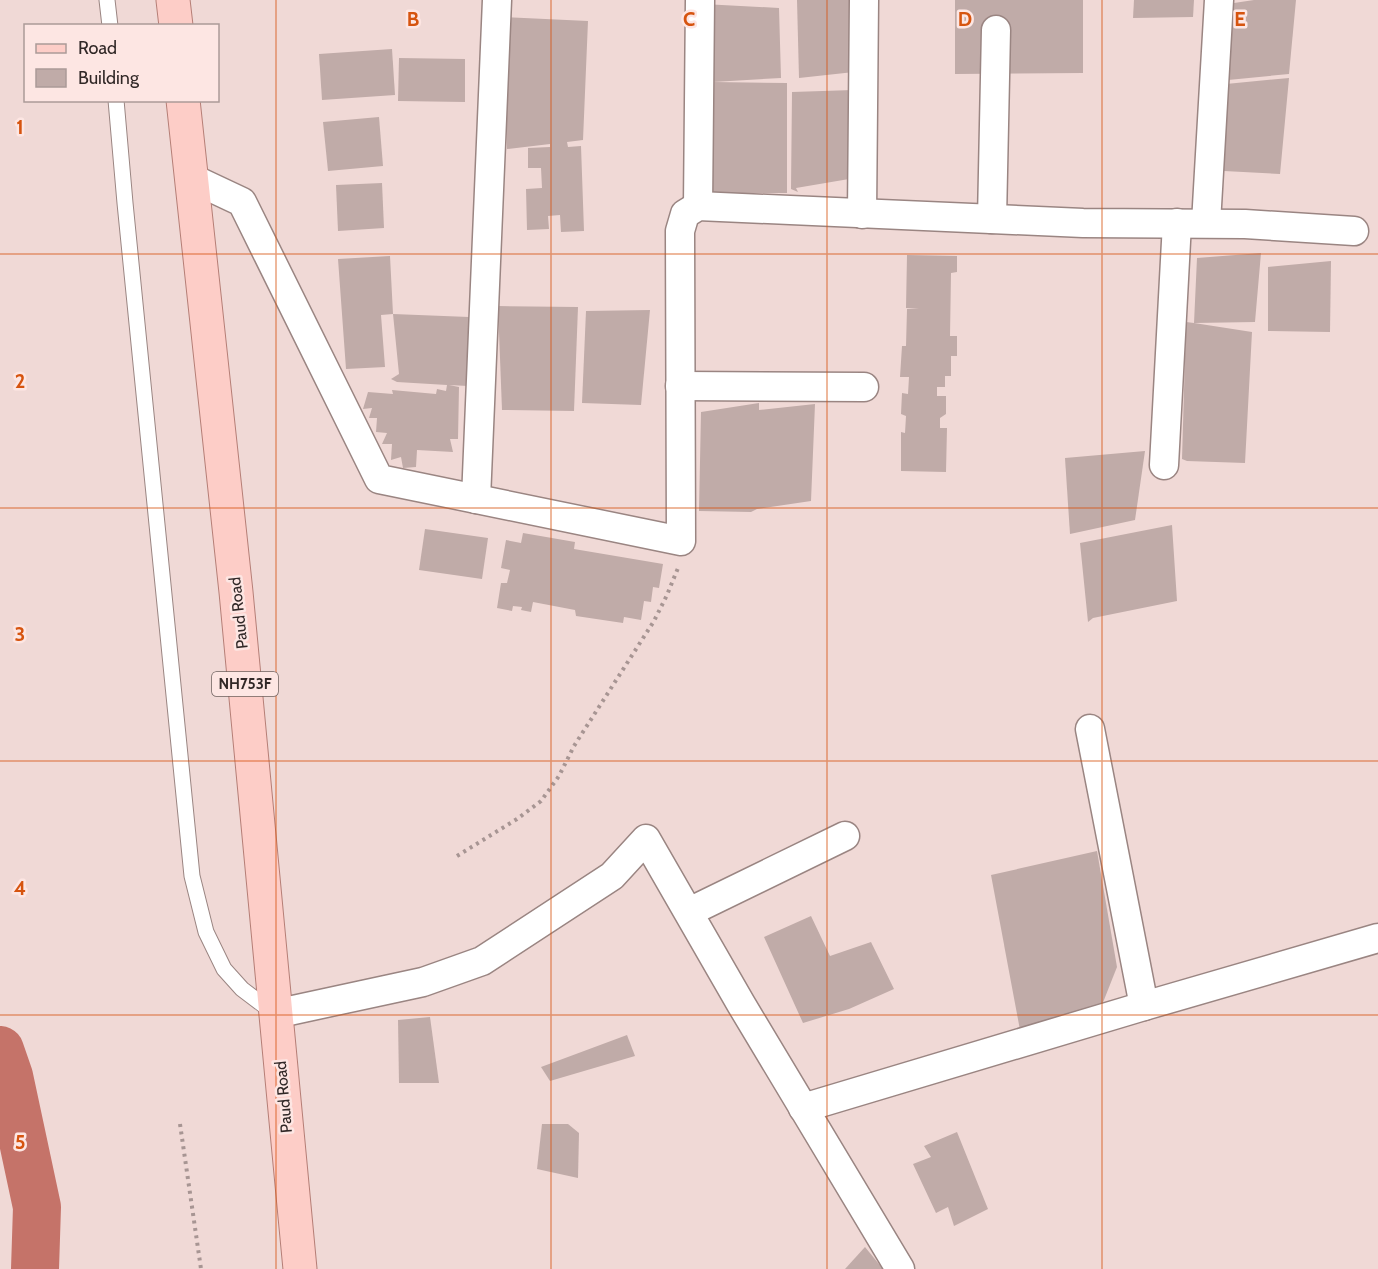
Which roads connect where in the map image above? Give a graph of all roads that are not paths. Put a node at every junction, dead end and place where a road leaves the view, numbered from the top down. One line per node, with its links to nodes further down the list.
1 (107, 0): 7 (lane)
2 (173, 0): 8 (main road)
3 (497, 0): 22 (street)
4 (700, 0): 13 (street)
5 (864, 0): 14 (street)
6 (1219, 0): 17 (street)
7 (110, 24)
8 (176, 24)
9 (996, 30): 15 (street)
10 (116, 102): 28 (lane)
11 (183, 102): 12 (main road, Paud Road / NH753F)
12 (191, 178): 22 (street); 28 (main road, Paud Road / NH753F)
13 (698, 207): 14 (street); 19 (street)
14 (862, 214): 15 (street)
15 (992, 219): 16 (street)
16 (1177, 223): 17 (street); 21 (street)
17 (1206, 223): 18 (street)
18 (1354, 231)
19 (680, 386): 20 (street); 22 (street)
20 (864, 387)
21 (1164, 465)
22 (476, 499)
23 (1090, 729): 27 (street)
24 (845, 836): 25 (street)
25 (689, 912): 28 (street); 29 (street)
26 (1378, 938): 27 (street)
27 (1144, 1006): 29 (street)
28 (275, 1014): 30 (main road, Paud Road / NH753F)
29 (803, 1108): 31 (street)
30 (300, 1269)
31 (900, 1269)

